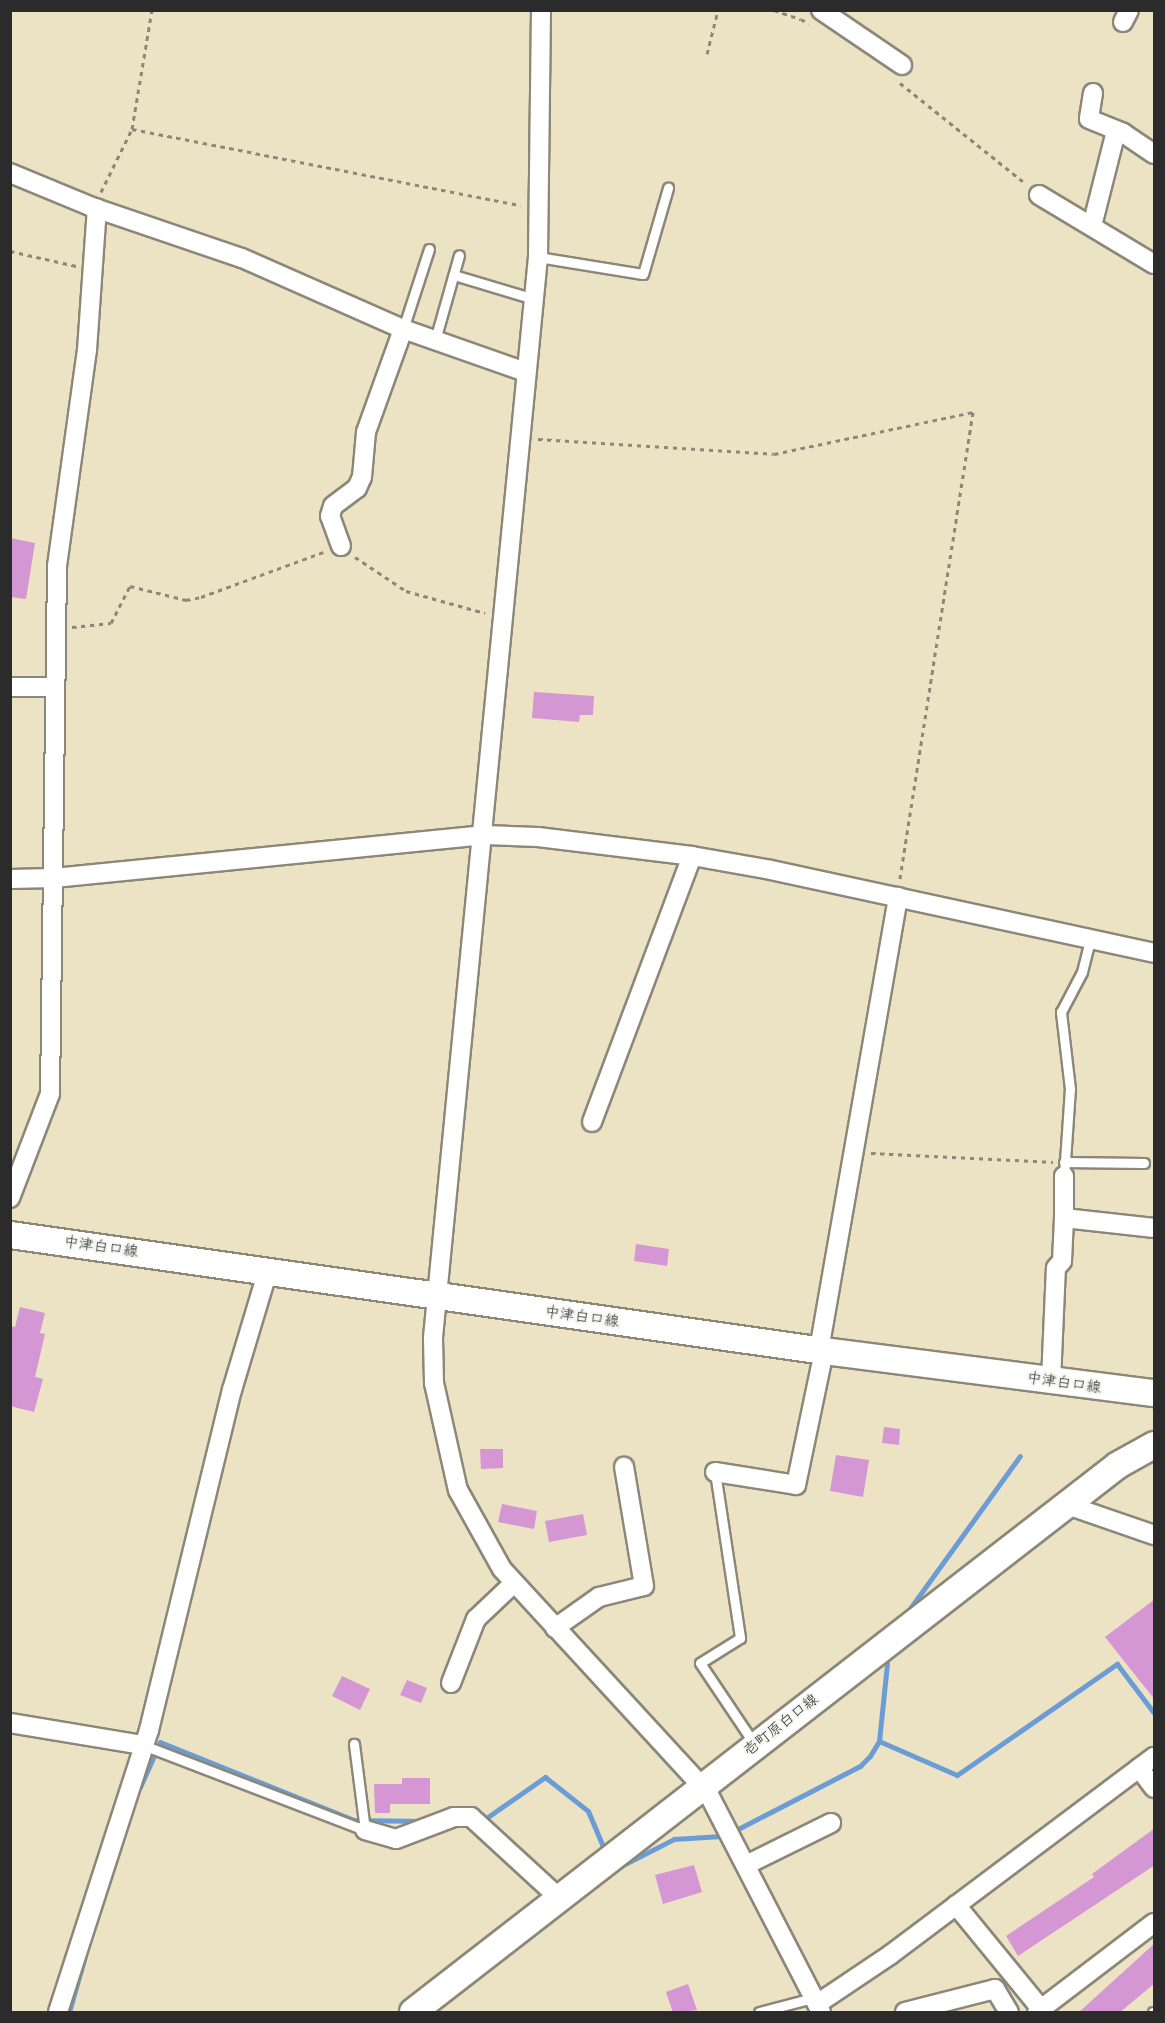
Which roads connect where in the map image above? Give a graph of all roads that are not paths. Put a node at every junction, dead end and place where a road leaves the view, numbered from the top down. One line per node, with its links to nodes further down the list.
1 (541, 10): 14 (street)
2 (816, 18): 3 (street)
3 (899, 73)
4 (1093, 93): 5 (street)
5 (1116, 131): 6 (street); 11 (street)
6 (1155, 154)
7 (10, 173): 10 (street)
8 (668, 188): 14 (lane)
9 (1039, 195): 11 (street)
10 (94, 207): 18 (street); 23 (street)
11 (1092, 226): 15 (street)
12 (429, 249): 18 (lane)
13 (459, 255): 16 (lane)
14 (538, 257): 17 (street)
15 (1155, 264)
16 (454, 274): 17 (lane); 19 (lane)
17 (534, 299): 20 (street)
18 (403, 328): 19 (street); 21 (street)
19 (435, 340): 20 (street)
20 (526, 372): 24 (street)
21 (341, 546)
22 (10, 687): 23 (street)
23 (54, 687): 26 (street)
24 (484, 835): 25 (street); 26 (street); 39 (street)
25 (692, 856): 28 (street); 31 (street)
26 (54, 878): 27 (street); 34 (street)
27 (10, 879)
28 (898, 897): 29 (street); 40 (street)
29 (1090, 939): 30 (street); 33 (lane)
30 (1155, 953)
31 (592, 1122)
32 (1144, 1163): 33 (lane)
33 (1064, 1169): 35 (street)
34 (10, 1198)
35 (1064, 1218): 36 (street); 41 (street)
36 (1155, 1228)
37 (10, 1235): 38 (main road, 中津白口線)
38 (267, 1270): 39 (main road, 中津白口線); 53 (street)
39 (439, 1298): 40 (main road, 中津白口線); 48 (street)
40 (821, 1351): 41 (main road, 中津白口線); 45 (street)
41 (1051, 1381): 42 (main road, 中津白口線)
42 (1155, 1393)
43 (1155, 1445): 46 (main road, 壱町原白口線)
44 (624, 1467): 49 (street)
45 (715, 1472): 54 (lane)
46 (1067, 1505): 47 (street); 54 (main road, 壱町原白口線)
47 (1155, 1535)
48 (514, 1583): 49 (street); 50 (street)
49 (555, 1628): 57 (street)
50 (451, 1683)
51 (10, 1723): 53 (street)
52 (354, 1744): 60 (lane)
53 (143, 1745): 60 (lane); 68 (street)
54 (755, 1745): 57 (main road, 壱町原白口線)
55 (1155, 1757): 56 (street)
56 (1139, 1768): 58 (street); 63 (street)
57 (700, 1787): 61 (street); 62 (main road, 壱町原白口線)
58 (1155, 1788)
59 (831, 1823): 61 (street)
60 (365, 1830): 62 (street)
61 (746, 1865): 65 (street)
62 (559, 1898): 69 (main road, 壱町原白口線)
63 (956, 1905): 65 (street); 66 (street)
64 (1155, 1923): 66 (street)
65 (817, 2005): 70 (lane)
66 (1039, 2011)
67 (905, 2012): 71 (street)
68 (58, 2013)
69 (413, 2013)
70 (759, 2013)
71 (1009, 2013)

